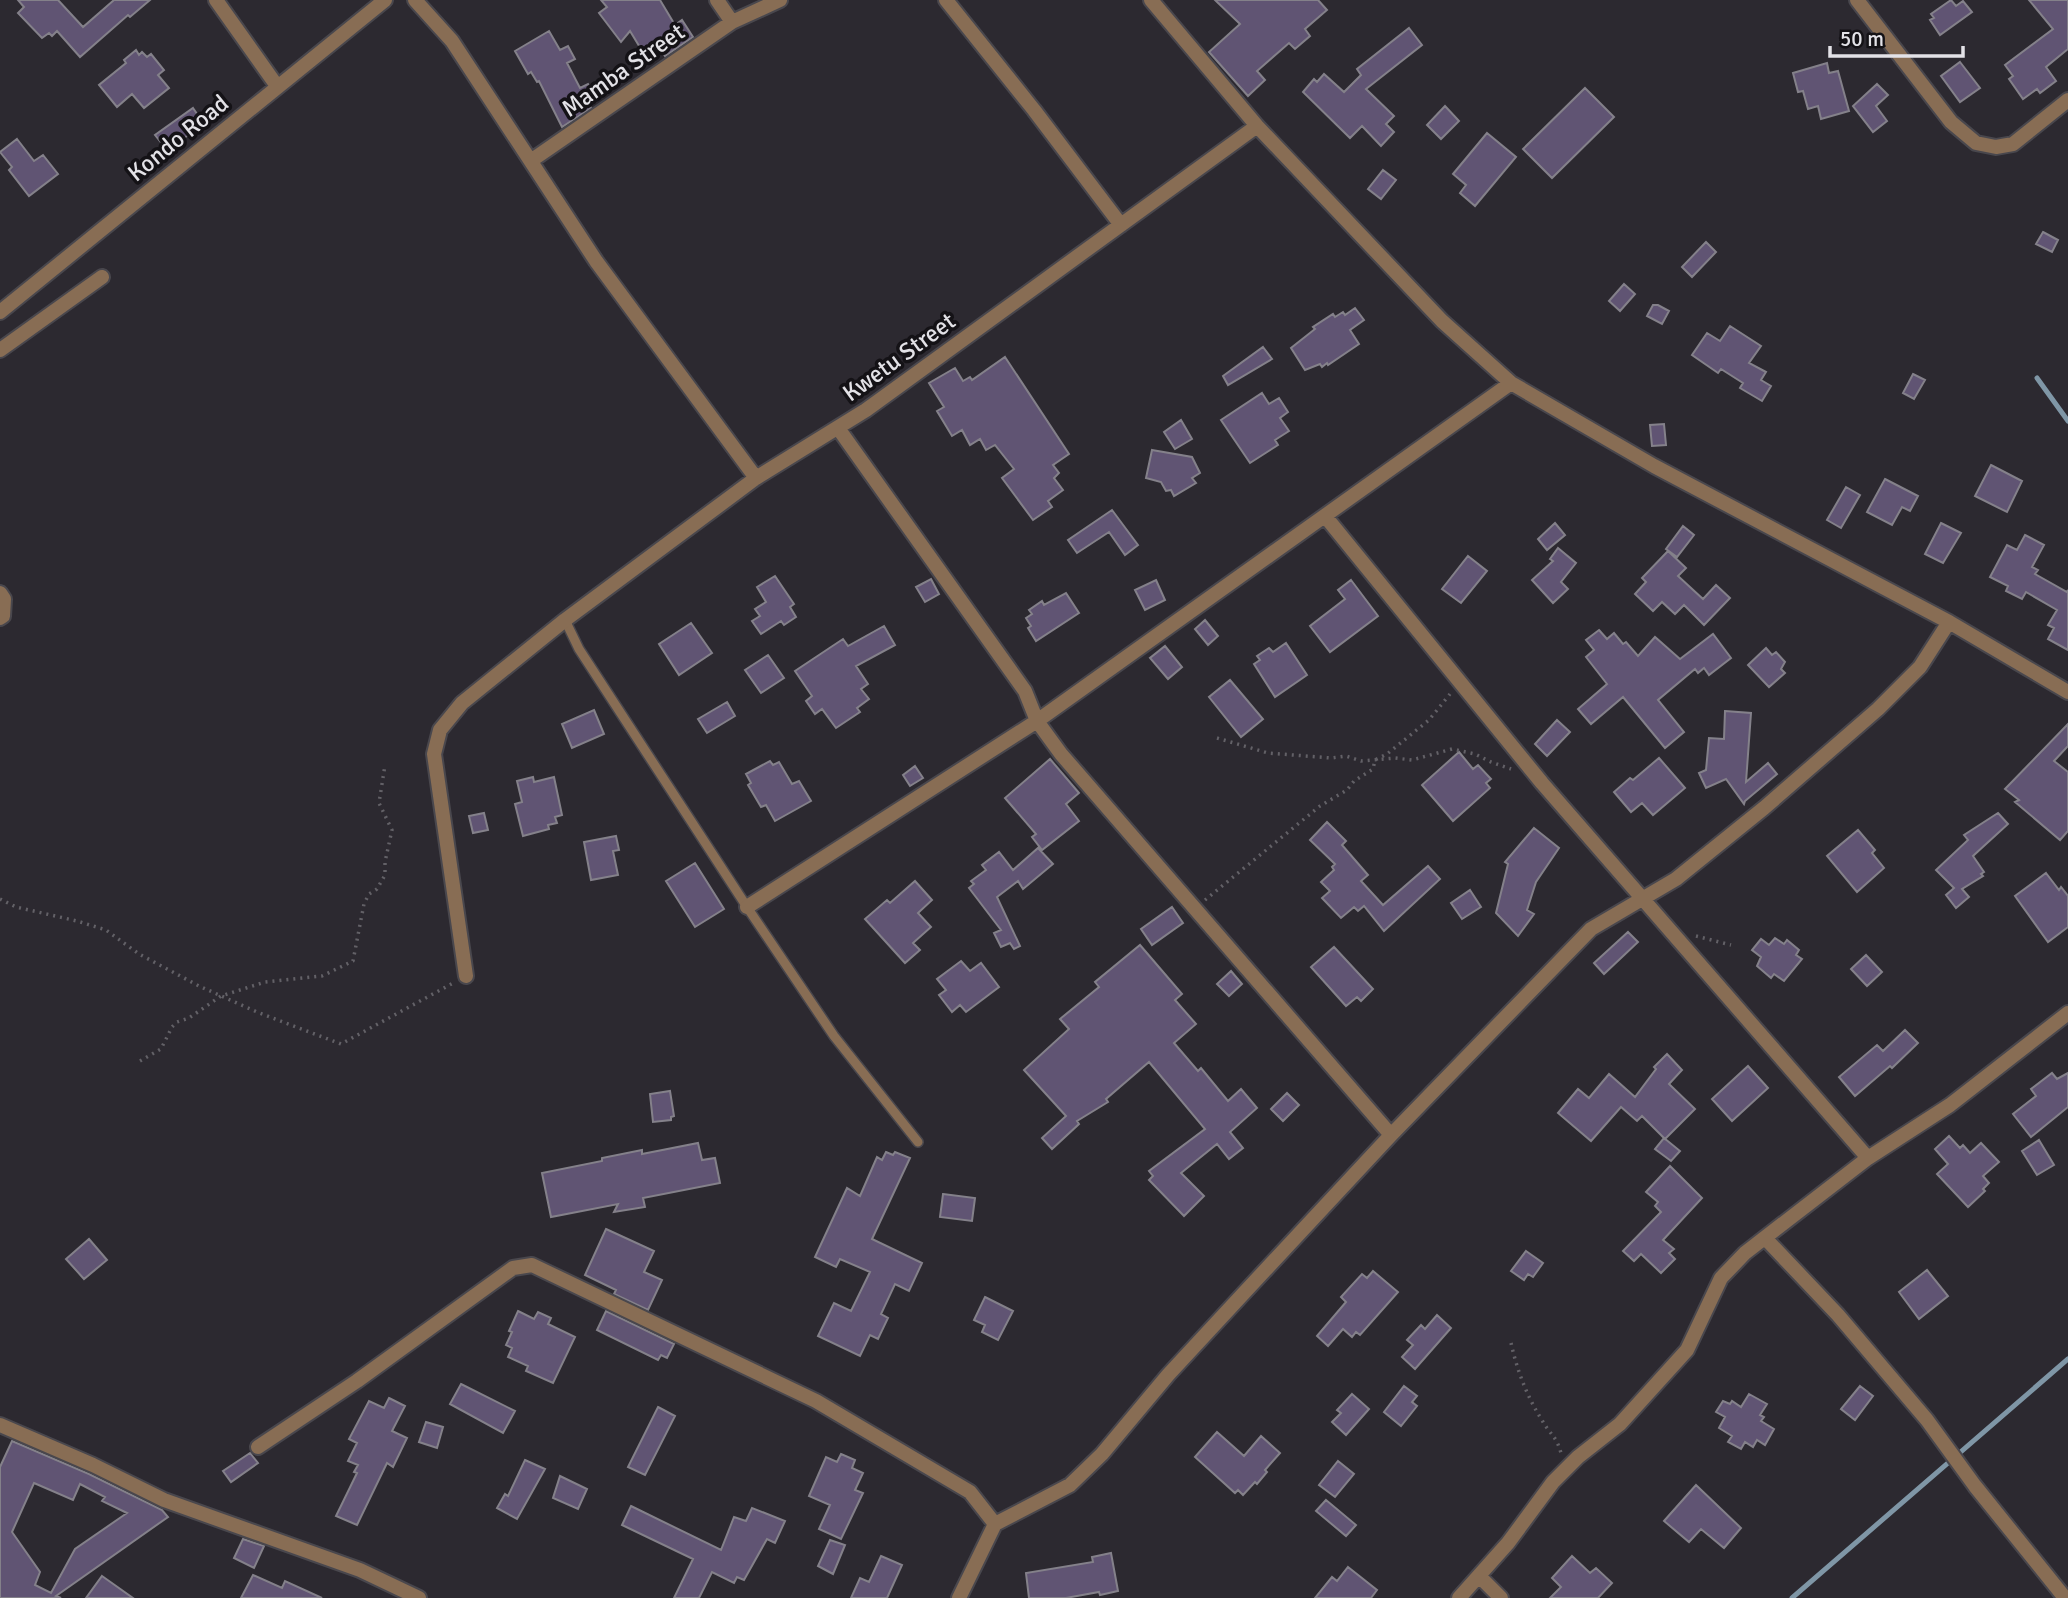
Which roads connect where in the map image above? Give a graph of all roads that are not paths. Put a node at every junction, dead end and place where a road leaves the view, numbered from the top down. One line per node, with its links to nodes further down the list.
1 (216, 0): 10 (street)
2 (385, 0): 10 (street, Kondo Road)
3 (415, 0): 13 (street)
4 (717, 0): 9 (street)
5 (780, 0): 9 (street, Mamba Street)
6 (946, 0): 14 (street)
7 (1151, 0): 12 (street)
8 (1857, 0): 11 (street)
9 (732, 22): 13 (street, Mamba Street)
10 (277, 86): 16 (street, Kondo Road)
11 (2068, 100)
12 (1257, 126): 14 (street, Kwetu Street); 18 (street)
13 (532, 160): 20 (street)
14 (1121, 225): 19 (street, Kwetu Street)
15 (102, 277): 17 (street)
16 (0, 312)
17 (0, 350)
18 (1511, 383): 21 (street); 25 (street)
19 (838, 428): 20 (street, Kwetu Street); 27 (street)
20 (756, 478): 24 (street, Kwetu Street)
21 (1325, 516): 27 (street); 28 (street)
22 (0, 593): 23 (street)
23 (0, 618)
24 (565, 620): 29 (lane); 30 (street, Kwetu Street)
25 (1949, 622): 26 (street); 28 (street)
26 (2068, 692)
27 (1037, 721): 29 (street); 32 (street)
28 (1642, 898): 32 (street); 34 (street)
29 (747, 907): 33 (lane)
30 (466, 976)
31 (2068, 1013): 34 (street)
32 (1391, 1135): 38 (street)
33 (918, 1142)
34 (1868, 1158): 35 (street)
35 (1765, 1238): 39 (street); 44 (street)
36 (0, 1425): 40 (street)
37 (258, 1447): 38 (street)
38 (995, 1524): 41 (street)
39 (1479, 1576): 42 (street); 43 (street)
40 (419, 1598)
41 (959, 1598)
42 (1459, 1598)
43 (1501, 1598)
44 (2065, 1598)

